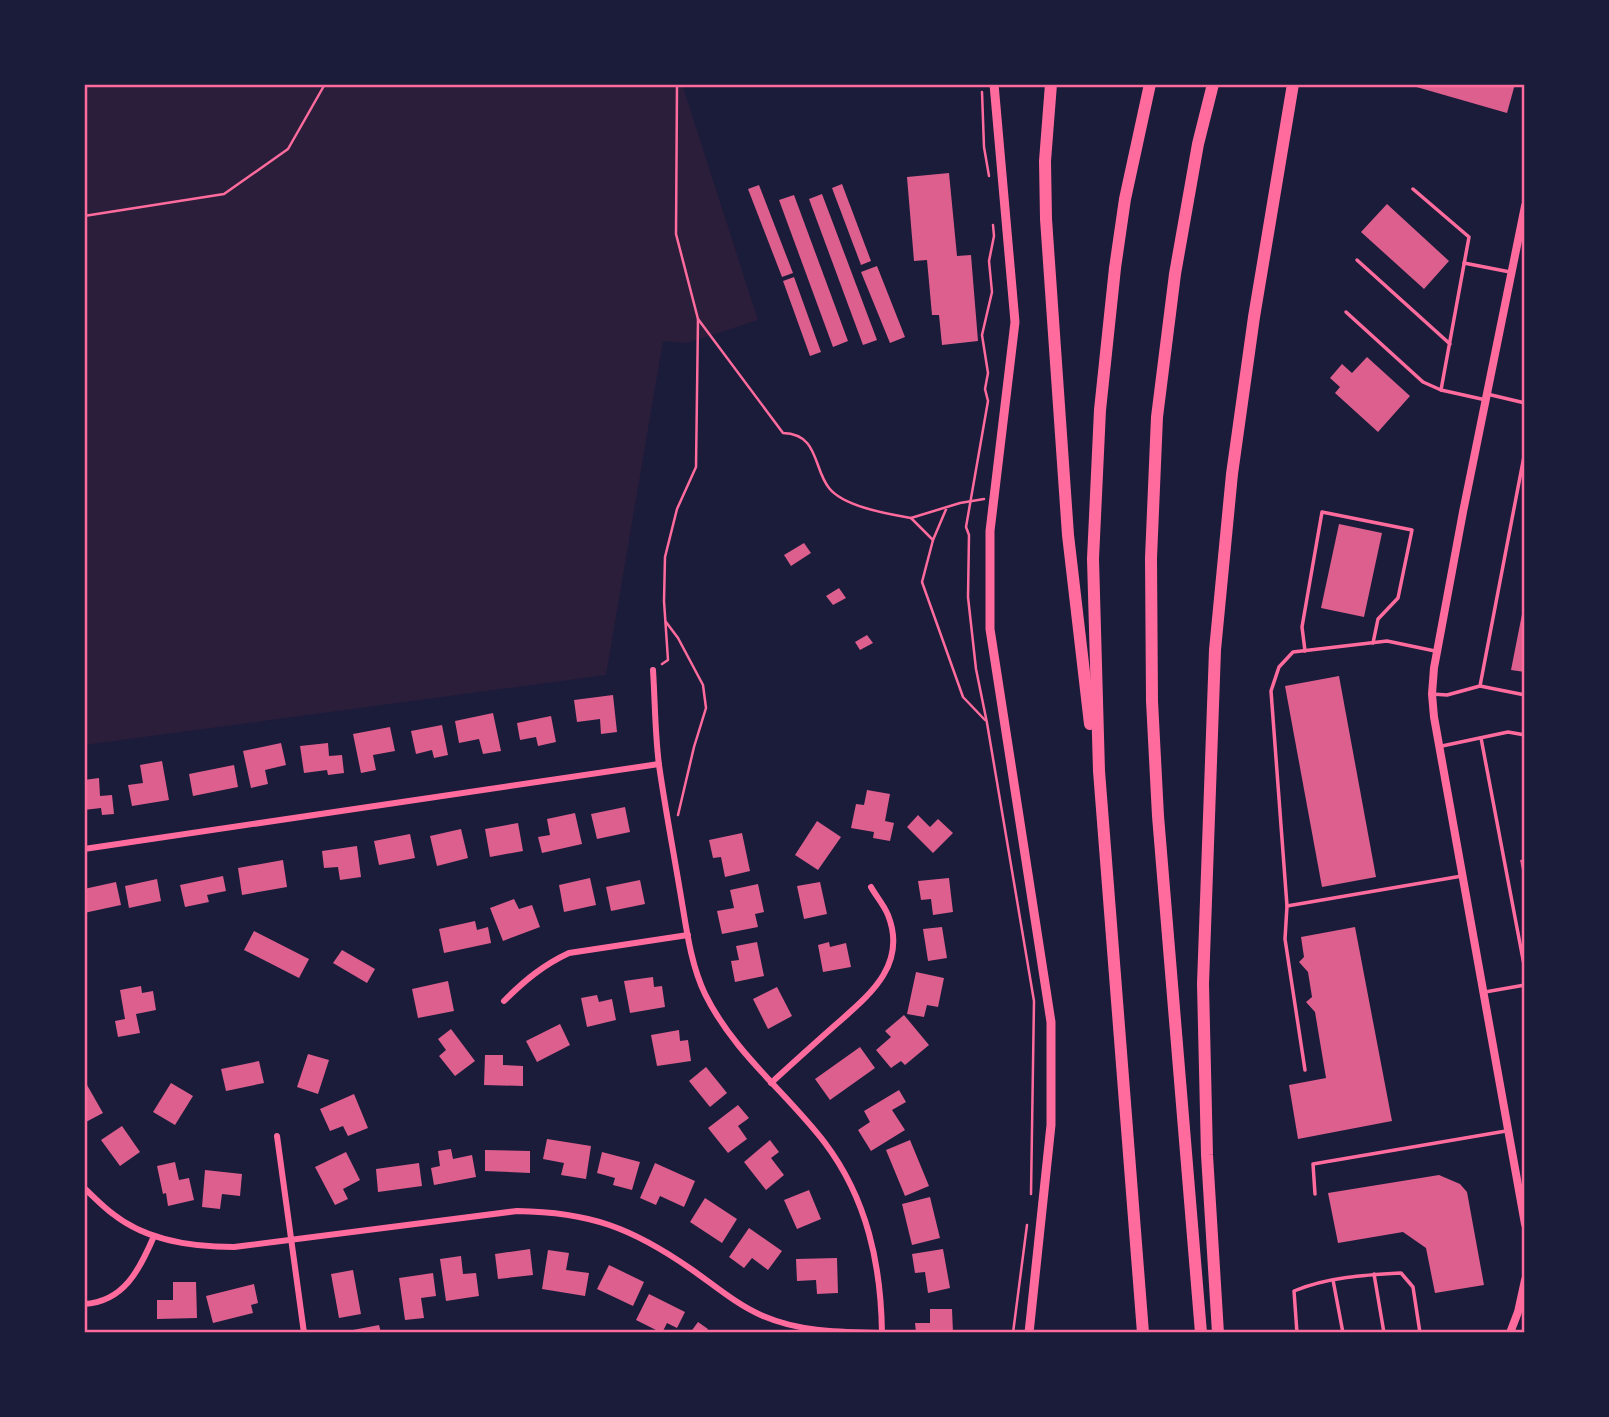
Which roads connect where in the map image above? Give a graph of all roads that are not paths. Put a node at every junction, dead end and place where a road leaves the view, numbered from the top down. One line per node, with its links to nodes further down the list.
1 (994, 84): 53 (main road)
2 (1051, 84): 28 (highway)
3 (1150, 84): 28 (highway)
4 (1213, 84): 55 (highway)
5 (1293, 84): 56 (highway)
6 (1413, 189): 9 (lane)
7 (1525, 206): 10 (street)
8 (1357, 260): 12 (lane)
9 (1464, 263): 10 (lane); 12 (lane)
10 (1511, 272): 14 (street)
11 (1346, 312): 13 (lane)
12 (1450, 344): 13 (lane)
13 (1441, 390): 14 (lane)
14 (1486, 397): 15 (lane); 19 (street)
15 (1525, 402)
16 (1525, 451): 21 (lane)
17 (1373, 644): 18 (lane); 18 (lane); 19 (lane)
18 (1305, 651): 32 (lane)
19 (1437, 652): 22 (street)
20 (653, 670): 27 (street)
21 (1480, 686): 22 (lane); 23 (lane)
22 (1432, 694): 26 (street)
23 (1525, 695)
24 (1525, 735): 25 (lane)
25 (1481, 738): 26 (lane); 34 (lane)
26 (1439, 747): 30 (street)
27 (659, 764): 29 (street); 33 (street)
28 (1102, 829): 54 (highway)
29 (84, 849)
30 (1462, 876): 32 (lane); 36 (street)
31 (871, 887): 39 (street)
32 (1287, 906): 38 (lane)
33 (688, 934): 37 (street); 39 (street)
34 (1525, 970)
35 (1525, 985): 36 (lane)
36 (1483, 993): 40 (street)
37 (504, 1000)
38 (1305, 1070)
39 (771, 1083): 52 (street)
40 (1508, 1131): 43 (lane); 44 (street)
41 (277, 1136): 46 (street)
42 (84, 1188): 45 (street)
43 (1315, 1194)
44 (1525, 1224)
45 (154, 1236): 46 (street); 50 (street)
46 (292, 1240): 51 (street); 52 (street)
47 (1374, 1274): 48 (lane); 59 (lane); 60 (lane)
48 (1333, 1280): 57 (lane); 58 (lane)
49 (1525, 1280): 61 (street)
50 (84, 1304)
51 (304, 1333)
52 (880, 1333)
53 (1028, 1333)
54 (1143, 1333)
55 (1201, 1333)
56 (1218, 1333)
57 (1297, 1333)
58 (1343, 1333)
59 (1384, 1333)
60 (1420, 1333)
61 (1510, 1333)

